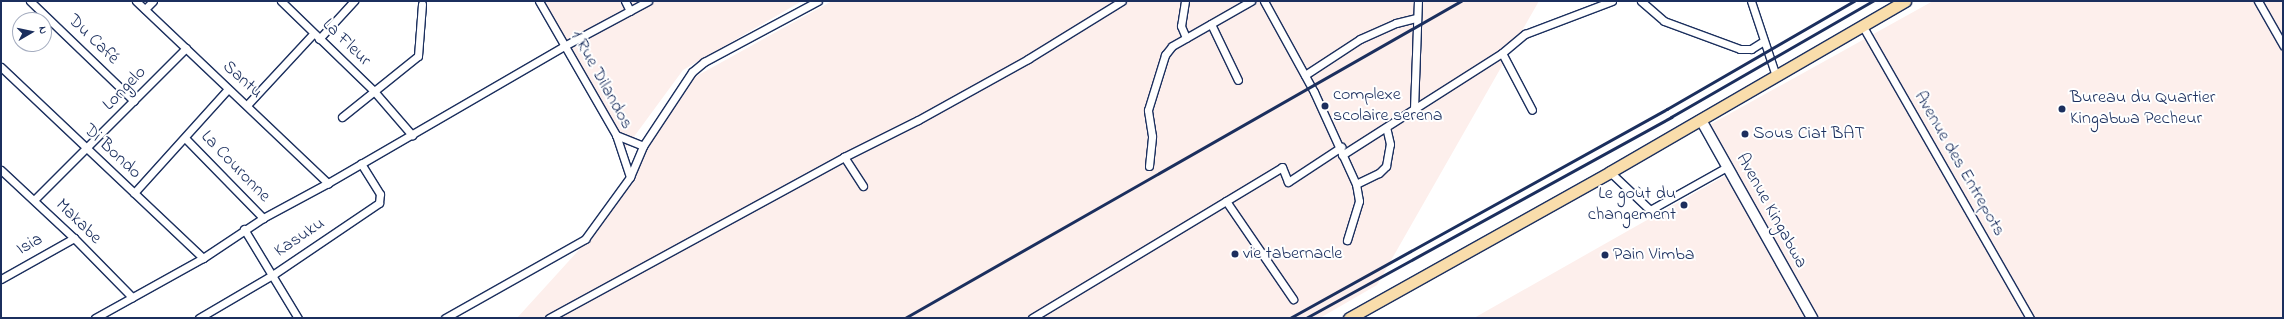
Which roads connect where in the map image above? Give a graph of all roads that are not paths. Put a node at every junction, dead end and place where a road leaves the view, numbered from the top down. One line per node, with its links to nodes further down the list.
1 (30, 1): 39 (street, Du Café)
2 (136, 1): 21 (street, Santu)
3 (153, 1): 21 (street)
4 (282, 1): 26 (street, La Fleur)
5 (354, 1): 26 (street)
6 (539, 1): 29 (street, 1 Rue Dilandos)
7 (625, 1): 22 (street)
8 (648, 1): 22 (street)
9 (818, 1): 49 (street)
10 (1122, 1): 52 (street)
11 (1185, 1): 27 (street)
12 (1251, 1): 24 (street)
13 (1264, 1): 34 (street)
14 (1418, 1): 23 (street)
15 (1612, 1): 32 (street)
16 (1641, 1): 28 (street)
17 (1751, 1): 28 (street)
18 (1905, 1): 25 (main road)
19 (2258, 1): 30 (street)
20 (422, 4): 38 (street, La Fleur)
21 (145, 10): 31 (street, Santu)
22 (630, 11): 29 (street)
23 (1416, 18): 34 (street); 41 (street)
24 (1211, 24): 27 (street); 36 (street)
25 (1862, 25): 35 (main road); 82 (street, Avenue des Entrepots)
26 (316, 36): 38 (street, La Fleur); 40 (street)
27 (1186, 38): 54 (street)
28 (1764, 41): 35 (street)
29 (566, 45): 46 (street); 47 (street, 1 Rue Dilandos)
30 (2283, 45)
31 (186, 48): 37 (street, Santu); 39 (street, Longelo)
32 (1502, 53): 41 (street); 42 (street)
33 (1, 67): 50 (street, Di Bondo)
34 (1305, 75): 51 (street)
35 (1776, 76): 44 (main road)
36 (1238, 80)
37 (228, 89): 40 (street, Santu); 48 (street)
38 (373, 90): 43 (street, La Fleur); 46 (street, La Fleur)
39 (134, 101): 50 (street, Longelo)
40 (247, 105): 59 (street, Santu)
41 (1414, 109): 45 (street)
42 (1532, 110)
43 (342, 117)
44 (1701, 120): 55 (street, Avenue Kingabwa); 57 (main road)
45 (1386, 127): 51 (street); 60 (street)
46 (412, 135): 53 (street)
47 (616, 135): 49 (street); 58 (street, 1 Rue Dilandos)
48 (185, 138): 62 (street); 65 (street, La Couronne)
49 (644, 146): 58 (street)
50 (87, 149): 62 (street, Di Bondo); 63 (street, Longelo)
51 (1342, 151): 60 (street); 64 (street)
52 (844, 157): 61 (street); 78 (street)
53 (361, 164): 59 (street); 70 (street, Kasuku)
54 (1149, 166)
55 (1727, 167): 57 (street); 81 (street, Avenue Kingabwa)
56 (1, 170): 63 (street, Makabe)
57 (1610, 172): 80 (main road)
58 (630, 177): 77 (street)
59 (328, 183): 65 (street)
60 (1356, 184): 68 (street)
61 (863, 186)
62 (134, 193): 69 (street, Di Bondo)
63 (34, 200): 67 (street, Makabe)
64 (1226, 201): 73 (street); 79 (street)
65 (263, 218): 66 (street)
66 (244, 229): 69 (street); 70 (street)
67 (74, 238): 71 (street, Isia); 72 (street, Makabe)
68 (1347, 240)
69 (203, 258): 72 (street)
70 (274, 274): 74 (street); 76 (street, Kasuku)
71 (1, 279)
72 (132, 297): 75 (street)
73 (1293, 299)
74 (296, 317)
75 (95, 318)
76 (199, 318)
77 (445, 318)
78 (549, 318)
79 (1032, 318)
80 (1349, 318)
81 (1812, 318)
82 (2030, 318)

